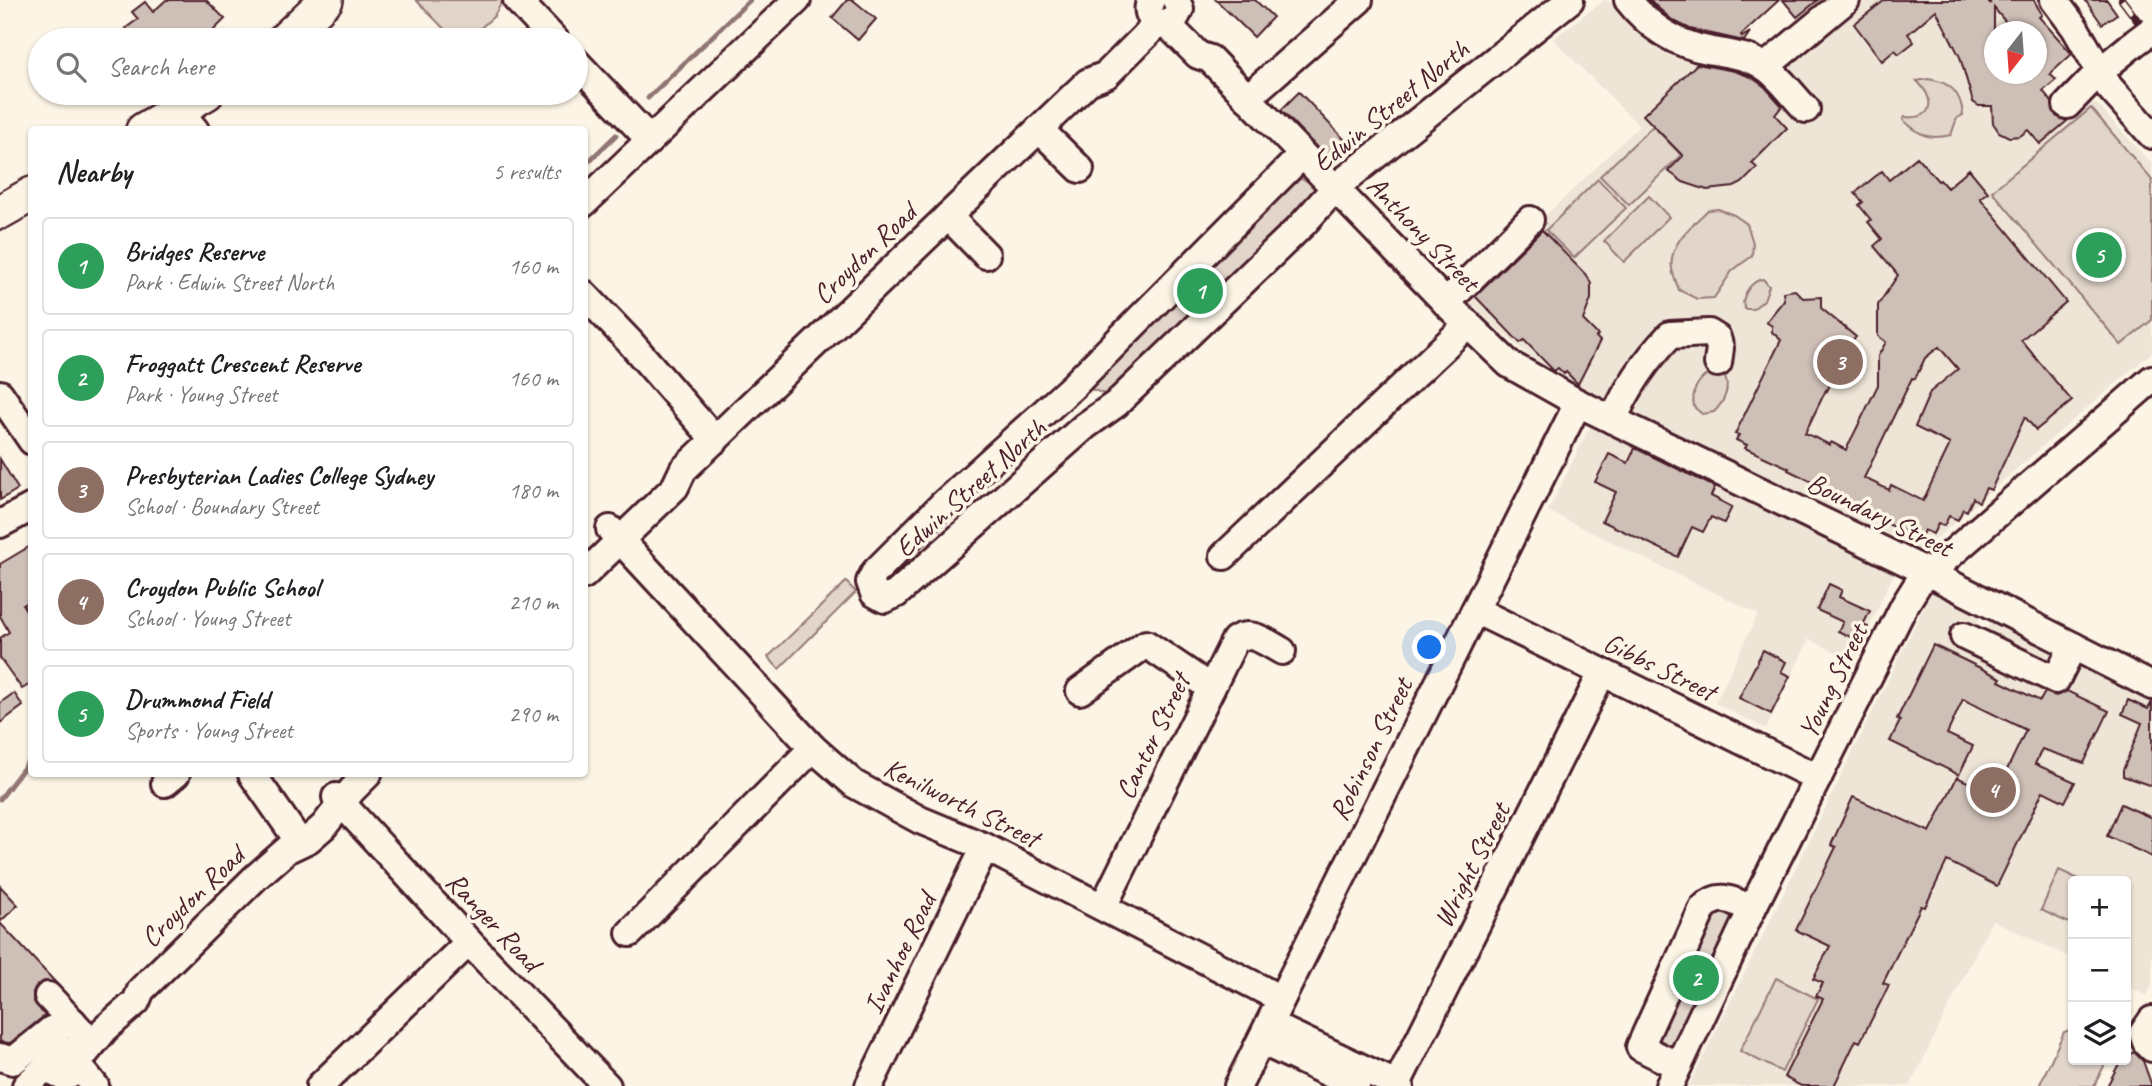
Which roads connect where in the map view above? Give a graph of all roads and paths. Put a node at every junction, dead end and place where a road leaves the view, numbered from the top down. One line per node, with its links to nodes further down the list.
1 (326, 0): 10 (main road)
2 (517, 0): 11 (street)
3 (797, 0): 24 (street)
4 (1359, 0): 16 (street)
5 (1570, 0): 27 (street, Edwin Street North)
6 (1629, 0): 13 (street)
7 (1846, 0): 13 (street)
8 (2054, 0): 14 (street)
9 (1164, 8): 16 (street, Anthony Street); 22 (street, Croydon Road)
10 (297, 28)
11 (544, 28)
12 (2142, 38): 14 (street)
13 (1765, 67): 19 (street)
14 (2099, 72): 17 (street); 23 (street)
15 (588, 75): 24 (street)
16 (1247, 98): 25 (street, Anthony Street)
17 (2067, 104)
18 (198, 105): 20 (main road)
19 (1805, 109)
20 (186, 120): 21 (main road)
21 (160, 126)
22 (1039, 129): 26 (street); 31 (street, Croydon Road)
23 (2152, 135)
24 (650, 140): 29 (street)
25 (1302, 155): 27 (street, Anthony Street); 39 (street, Edwin Street North)
26 (1080, 169)
27 (1336, 187): 35 (street, Anthony Street); 42 (street, Edwin Street North)
28 (28, 196): 30 (main road)
29 (588, 199)
30 (0, 212)
31 (948, 216): 33 (street); 45 (street, Croydon Road)
32 (1530, 220): 35 (street)
33 (986, 255)
34 (588, 298): 45 (street)
35 (1446, 303): 36 (street, Anthony Street)
36 (1468, 324): 41 (street, Anthony Street); 50 (street)
37 (1718, 363): 43 (street)
38 (2152, 379): 52 (street, Young Street)
39 (1073, 386): 42 (street); 42 (street, Edwin Street North)
40 (0, 394): 44 (street)
41 (1578, 403): 43 (street, Boundary Street); 53 (street, Robinson Street)
42 (1103, 413)
43 (1613, 420): 52 (street, Boundary Street)
44 (18, 433)
45 (715, 440): 48 (street, Croydon Road)
46 (28, 509): 47 (street)
47 (0, 524)
48 (615, 535): 49 (street, Croydon Road); 51 (street, Croydon Road); 61 (street, Kenilworth Street)
49 (588, 551)
50 (1224, 556)
51 (588, 570)
52 (1929, 573): 55 (street, Boundary Street); 63 (street, Young Street)
53 (1475, 610): 57 (street, Gibbs Street); 72 (street, Robinson Street)
54 (1964, 636): 55 (street)
55 (2073, 646): 58 (street, Boundary Street)
56 (1282, 651): 59 (street, Cantor Street)
57 (1602, 673): 63 (street, Gibbs Street); 87 (street, Wright Street)
58 (2152, 686)
59 (1211, 688): 60 (street); 67 (street, Cantor Street)
60 (1080, 691)
61 (813, 748): 66 (street, Kenilworth Street); 69 (street)
62 (255, 777): 65 (street)
63 (1818, 778): 68 (street, Young Street)
64 (349, 791): 65 (street, Croydon Road); 70 (street, Ranger Road)
65 (295, 843): 75 (street, Croydon Road)
66 (985, 847): 67 (street, Kenilworth Street); 84 (street, Ivanhoe Road)
67 (1103, 906): 72 (street, Kenilworth Street)
68 (1752, 909): 79 (street, Young Street); 79 (street)
69 (630, 933)
70 (469, 942): 82 (street); 83 (street, Ranger Road)
71 (48, 996): 75 (street)
72 (1281, 999): 74 (street, Robinson Street)
73 (2152, 1020): 76 (street)
74 (1265, 1032): 85 (street, Robinson Street); 86 (street); 87 (street)
75 (83, 1033): 77 (street); 78 (street, Croydon Road)
76 (2152, 1048)
77 (0, 1058)
78 (66, 1070): 80 (street, Croydon Road); 81 (street)
79 (1673, 1076)
80 (26, 1086)
81 (95, 1086)
82 (320, 1086)
83 (607, 1086)
84 (869, 1086)
85 (1238, 1086)
86 (1356, 1086)
87 (1398, 1086)

